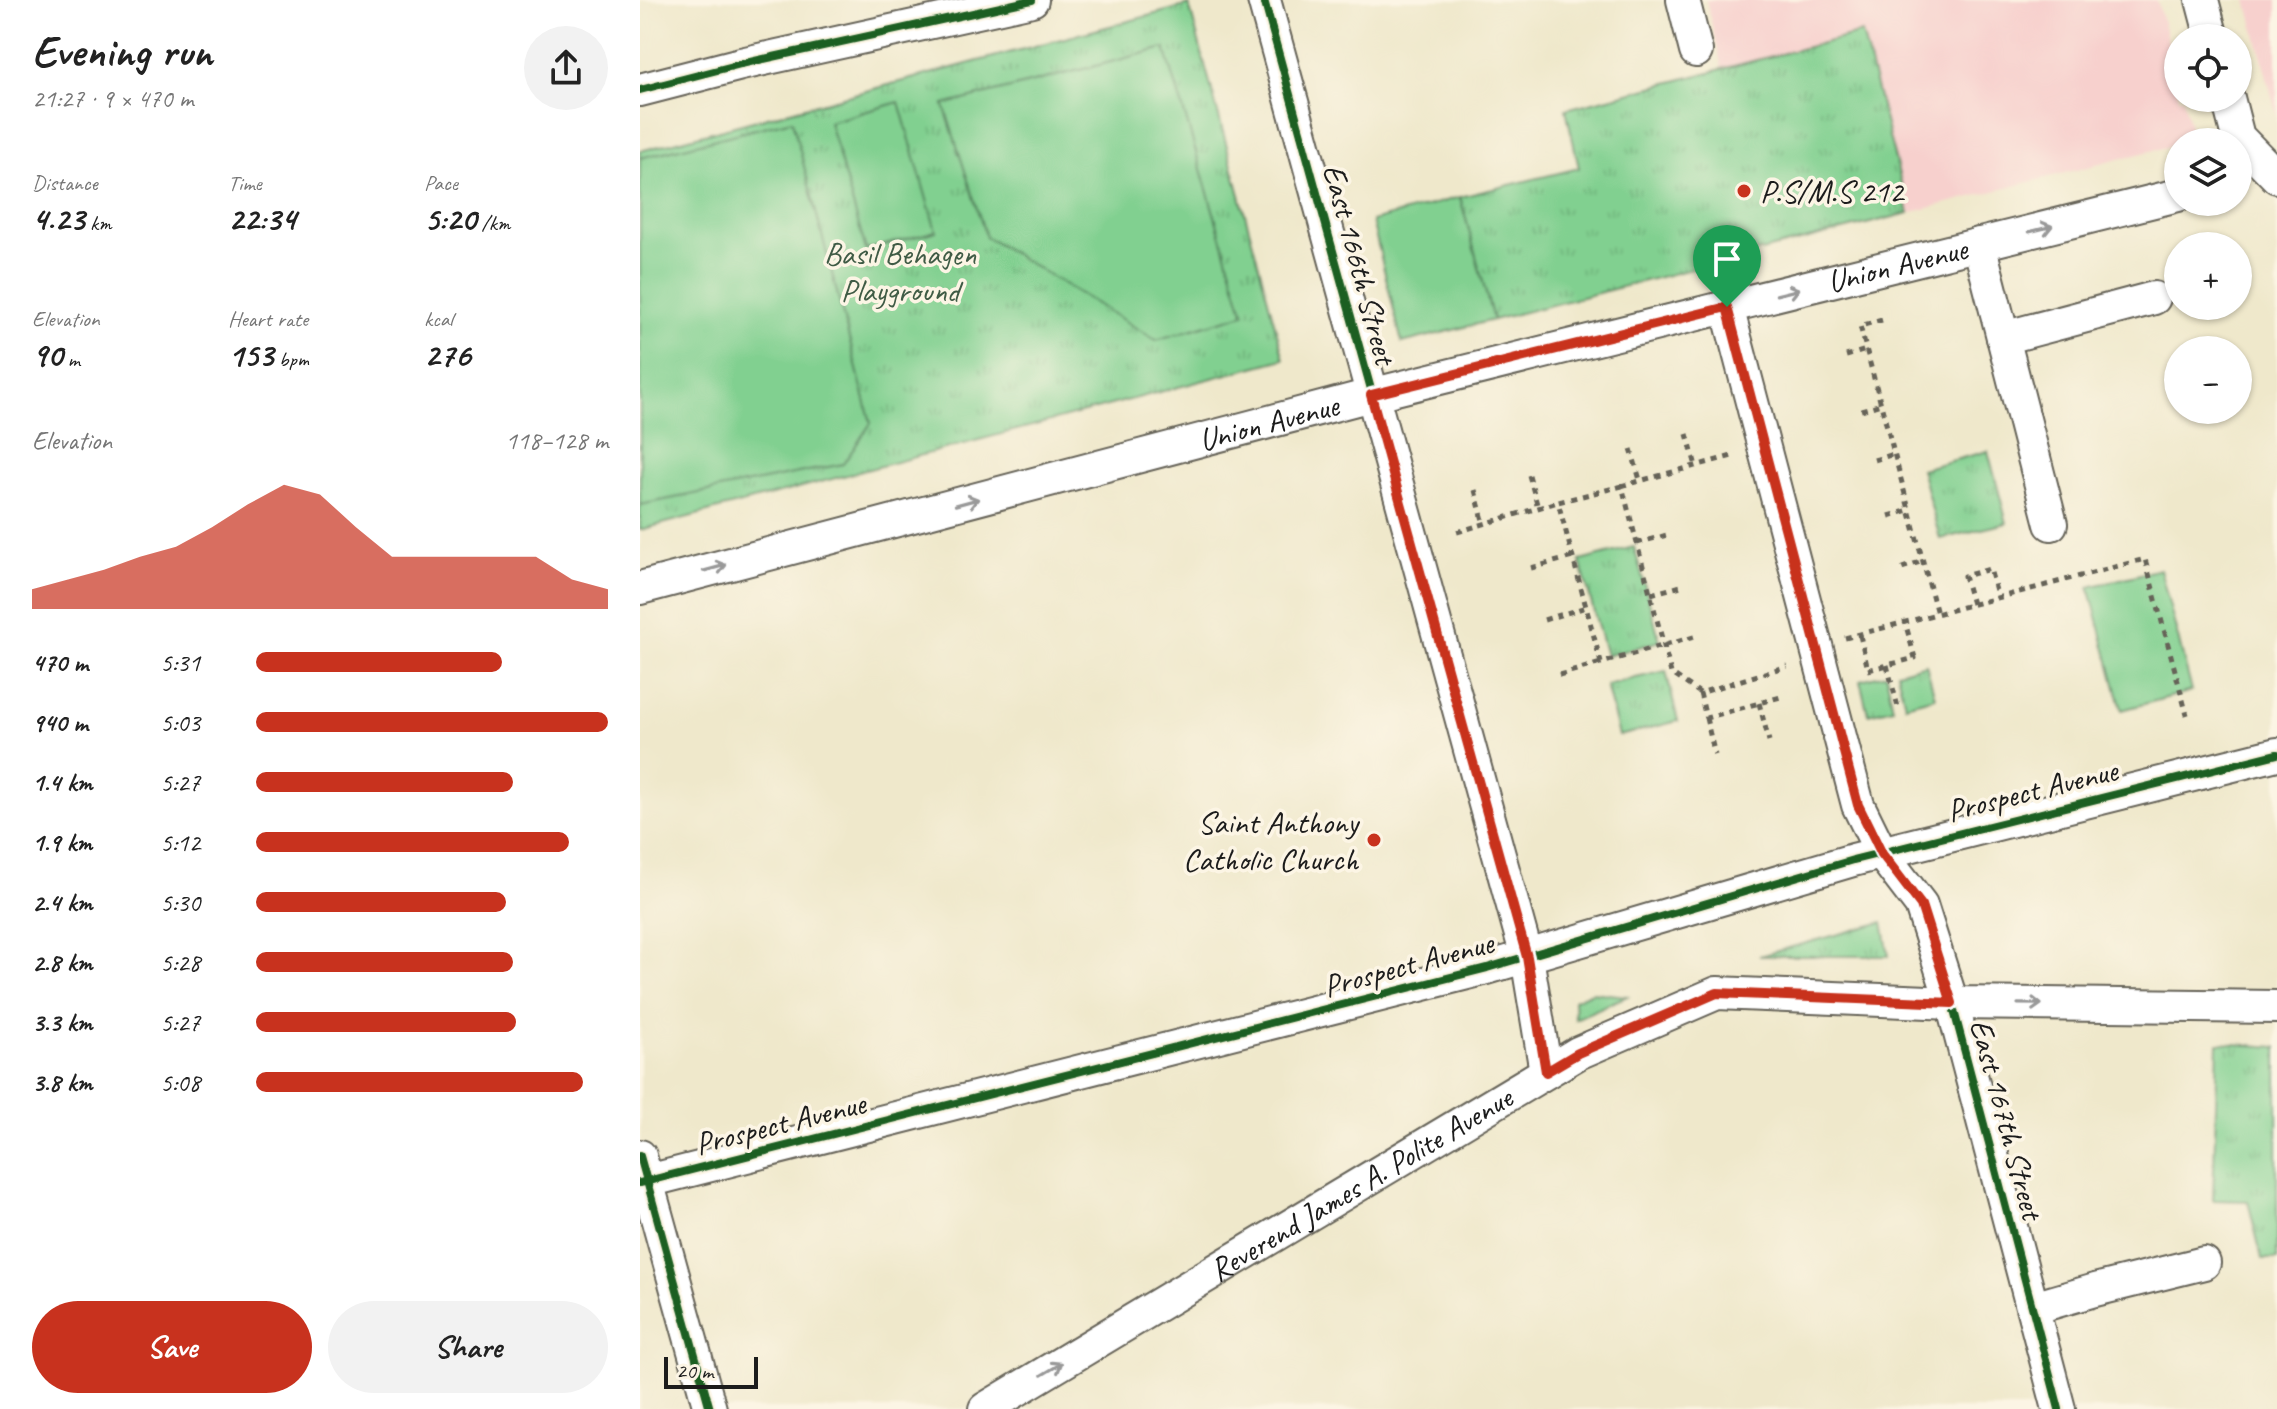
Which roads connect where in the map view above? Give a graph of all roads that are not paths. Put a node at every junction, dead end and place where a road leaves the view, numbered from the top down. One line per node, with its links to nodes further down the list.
1 (1032, 0): 7 (street)
2 (1264, 0): 16 (street, East 166th Street)
3 (1683, 0): 6 (street)
4 (2202, 0): 5 (street)
5 (2208, 24)
6 (1696, 51)
7 (640, 90)
8 (2232, 112): 9 (street)
9 (2274, 173): 10 (street)
10 (2252, 177)
11 (2164, 198): 12 (street, Union Avenue, one-way to 11)
12 (1979, 244): 14 (street, Union Avenue, one-way to 12); 15 (street)
13 (2154, 298): 15 (street)
14 (1727, 307): 16 (street, Union Avenue); 20 (street, East 167th Street)
15 (2003, 338): 17 (street)
16 (1371, 395): 18 (street, Union Avenue, one-way to 16); 21 (street, East 166th Street)
17 (2051, 524)
18 (640, 588)
19 (2277, 754): 20 (street, Prospect Avenue)
20 (1882, 854): 21 (street, Prospect Avenue); 22 (street, East 167th Street)
21 (1527, 957): 24 (street, East 166th Street); 25 (street, Prospect Avenue)
22 (1952, 1003): 23 (street, Reverend James A. Polite Avenue, one-way to 23); 24 (street, Reverend James A. Polite Avenue); 27 (street, East 167th Street)
23 (2277, 1007)
24 (1546, 1072): 29 (street, Reverend James A. Polite Avenue, one-way to 24)
25 (642, 1173): 28 (street)
26 (2204, 1263): 27 (street)
27 (2033, 1308): 30 (street, East 167th Street)
28 (710, 1409)
29 (985, 1409)
30 (2059, 1409)

